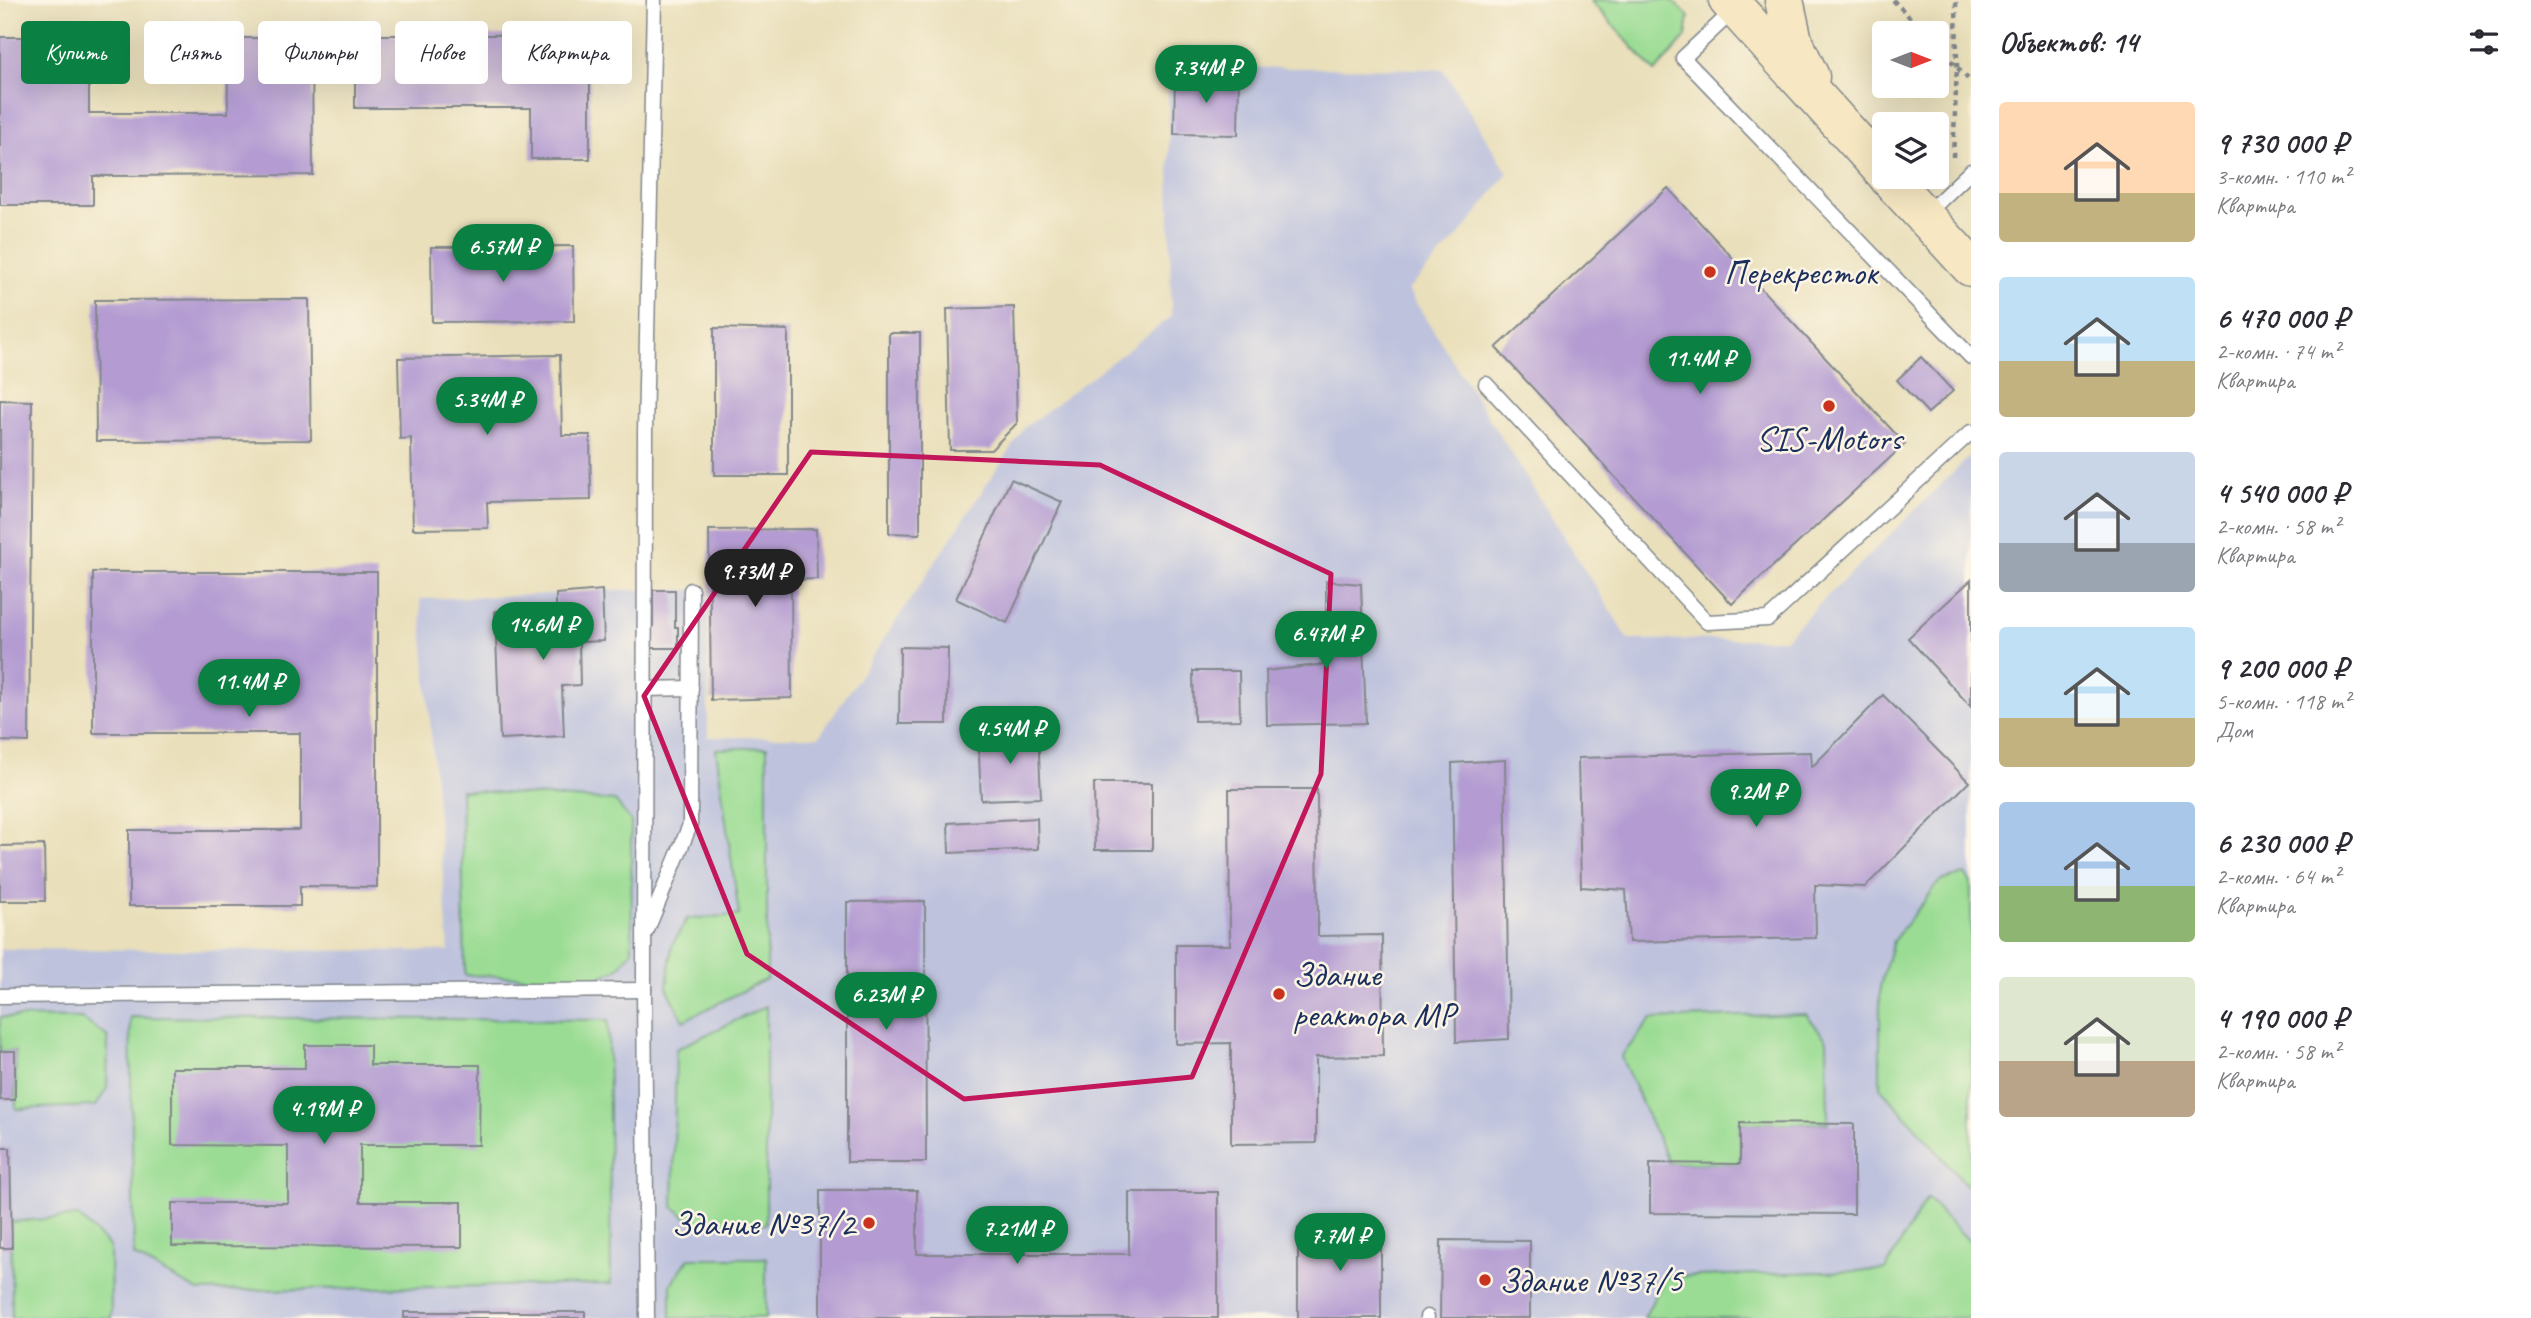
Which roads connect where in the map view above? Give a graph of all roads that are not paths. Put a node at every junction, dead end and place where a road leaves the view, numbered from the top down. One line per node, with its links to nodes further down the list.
1 (654, 0): 15 (lane)
2 (1784, 0): 4 (street)
3 (1732, 4): 4 (street); 10 (lane)
4 (1827, 110): 5 (street)
5 (1872, 160)
6 (1971, 171): 8 (lane)
7 (1899, 189): 8 (street)
8 (1924, 216): 9 (street)
9 (1971, 267)
10 (1971, 358)
11 (1486, 384): 12 (lane)
12 (1971, 432)
13 (691, 590): 14 (lane)
14 (691, 688): 15 (lane); 16 (lane)
15 (645, 689): 16 (lane)
16 (644, 938): 17 (lane)
17 (644, 990): 18 (lane); 19 (lane)
18 (0, 996)
19 (647, 1318)

